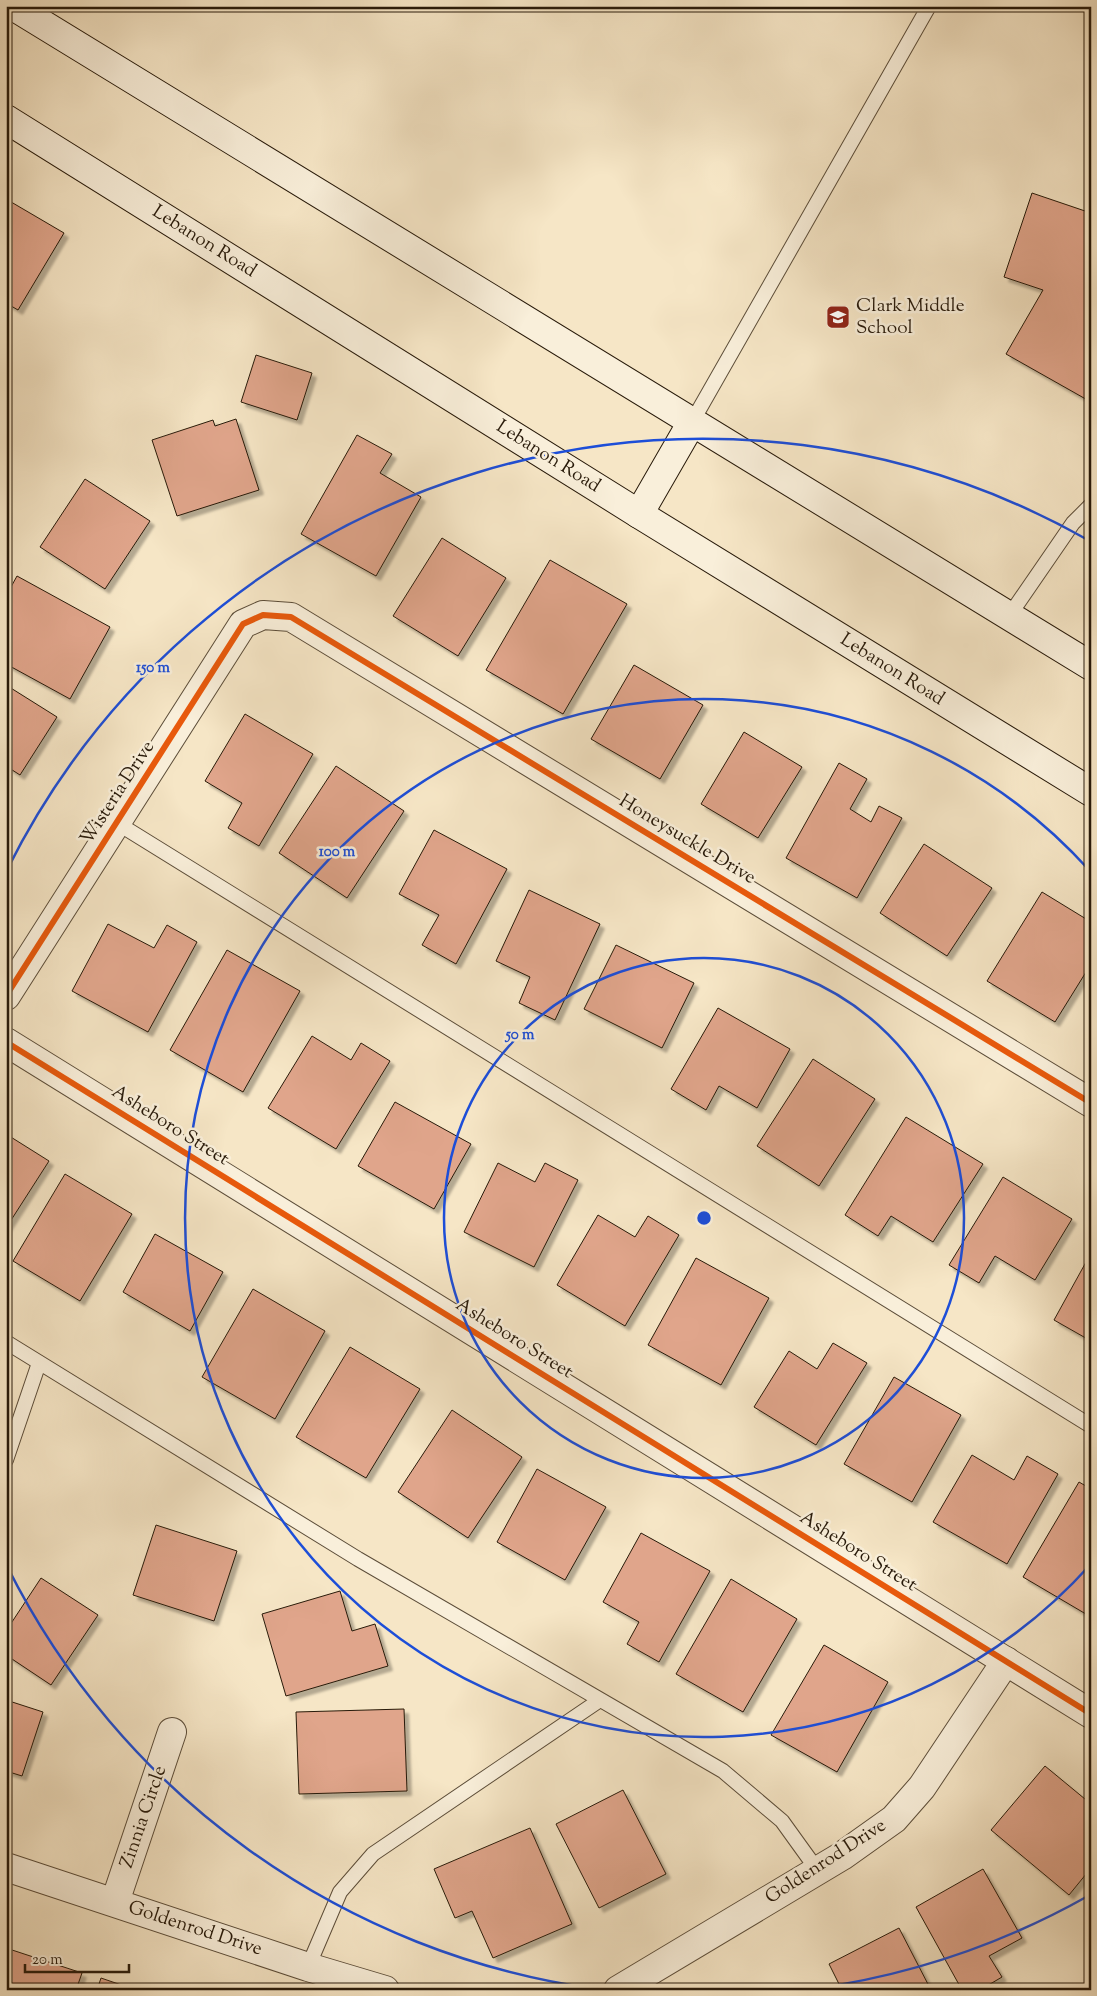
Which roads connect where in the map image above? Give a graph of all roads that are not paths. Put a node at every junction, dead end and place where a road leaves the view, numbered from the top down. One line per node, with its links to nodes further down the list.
1 (13, 6): 4 (street)
2 (929, 6): 4 (lane)
3 (6, 119): 6 (street, Lebanon Road)
4 (692, 422): 6 (street); 8 (street)
5 (1091, 505): 8 (lane)
6 (639, 514): 10 (street, Lebanon Road)
7 (263, 615): 11 (street, Wisteria Drive); 14 (street, Honeysuckle Drive)
8 (1009, 616): 9 (street)
9 (1091, 666)
10 (1091, 792)
11 (116, 823): 12 (street, Wisteria Drive); 17 (lane)
12 (6, 996)
13 (6, 1042): 19 (street, Asheboro Street)
14 (1091, 1103)
15 (6, 1342): 16 (lane)
16 (40, 1363): 18 (lane); 20 (lane)
17 (1091, 1426)
18 (6, 1460)
19 (1006, 1661): 21 (street, Asheboro Street); 24 (street, Goldenrod Drive)
20 (600, 1700): 24 (lane); 26 (lane)
21 (1091, 1714)
22 (172, 1732): 25 (street, Zinnia Circle)
23 (6, 1867): 25 (street, Goldenrod Drive)
24 (818, 1870): 28 (street, Goldenrod Drive)
25 (115, 1902): 26 (street, Goldenrod Drive)
26 (308, 1967): 27 (street, Goldenrod Drive)
27 (385, 1990)
28 (618, 1990)

